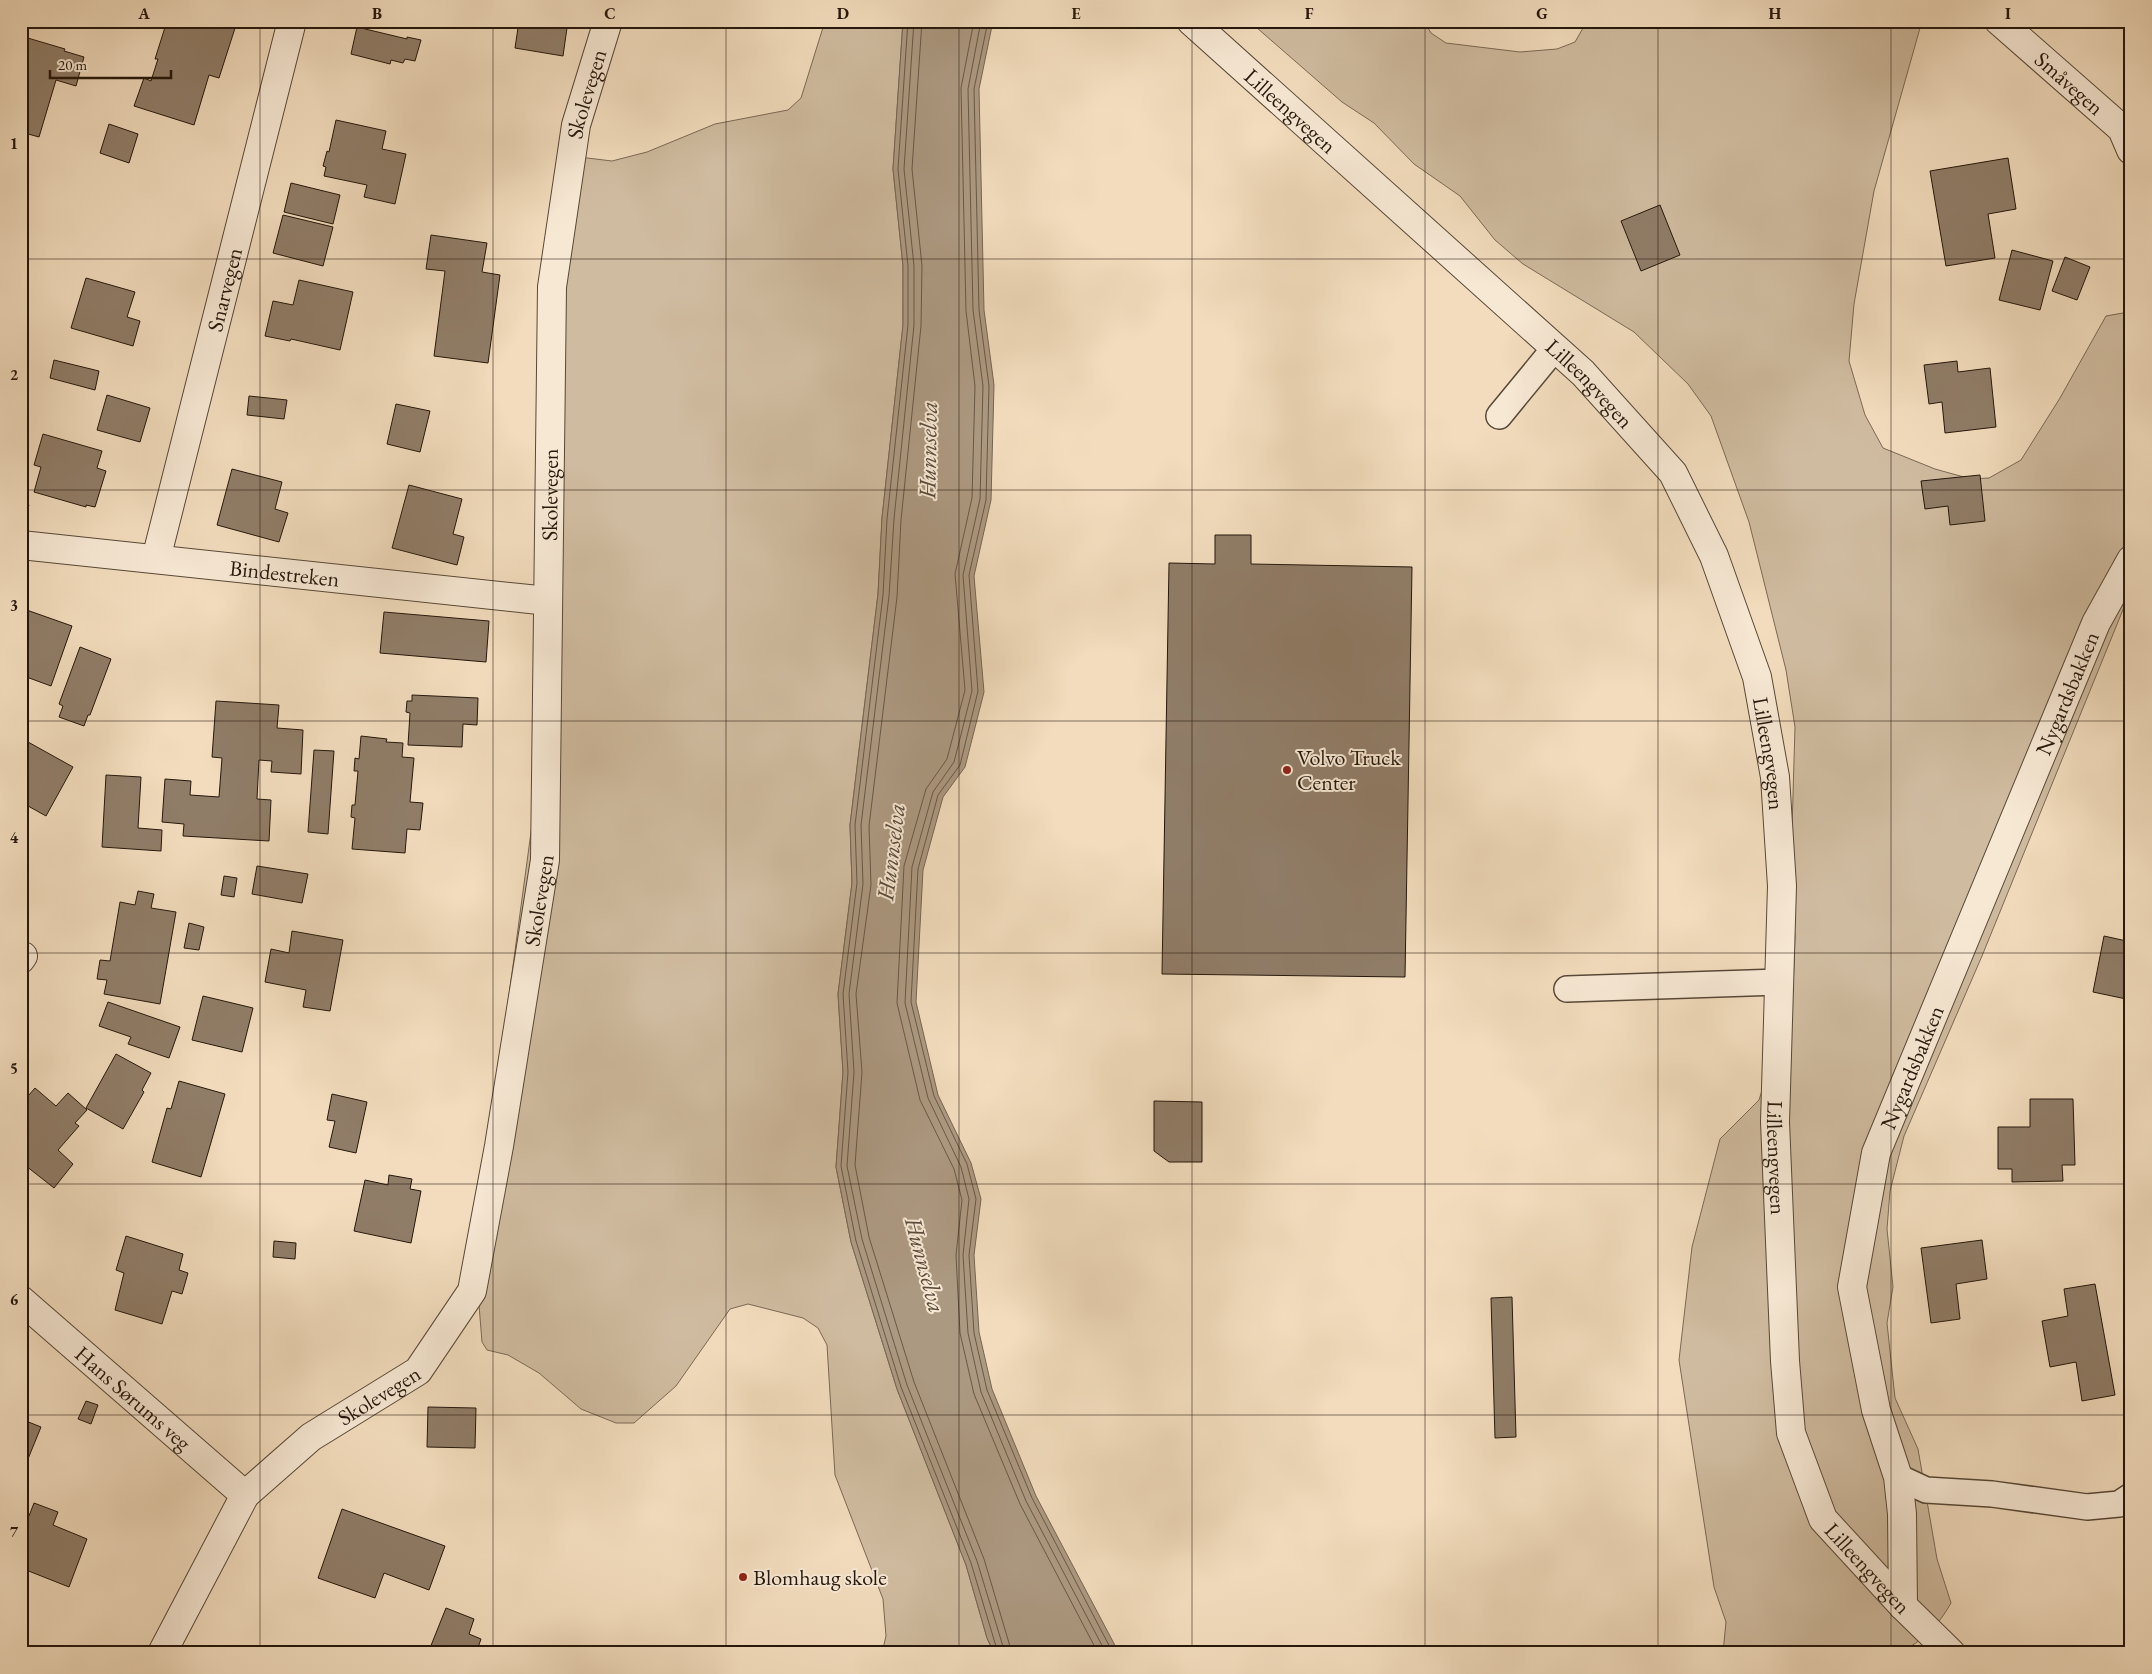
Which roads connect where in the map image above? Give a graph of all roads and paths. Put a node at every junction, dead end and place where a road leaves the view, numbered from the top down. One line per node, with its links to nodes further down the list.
1 (292, 21): 9 (street, Snarvegen)
2 (608, 21): 11 (street, Skolevegen)
3 (1191, 21): 6 (street, Lilleengvegen)
4 (1999, 21): 5 (street, Småvegen)
5 (2131, 150)
6 (1554, 349): 7 (lane); 12 (street, Lilleengvegen)
7 (1499, 416)
8 (21, 545): 9 (street, Bindestreken)
9 (156, 559): 11 (street, Bindestreken)
10 (2131, 560): 15 (street, Nygardsbakken)
11 (548, 601): 16 (street, Skolevegen)
12 (1779, 982): 13 (lane); 18 (street, Lilleengvegen)
13 (1567, 989)
14 (21, 1300): 16 (street, Hans Sørums veg)
15 (1898, 1477): 17 (lane); 18 (street, Nygardsbakken)
16 (245, 1495): 19 (street, Skolevegen)
17 (2131, 1496)
18 (1903, 1606): 20 (street, Lilleengvegen)
19 (162, 1653)
20 (1951, 1653)

